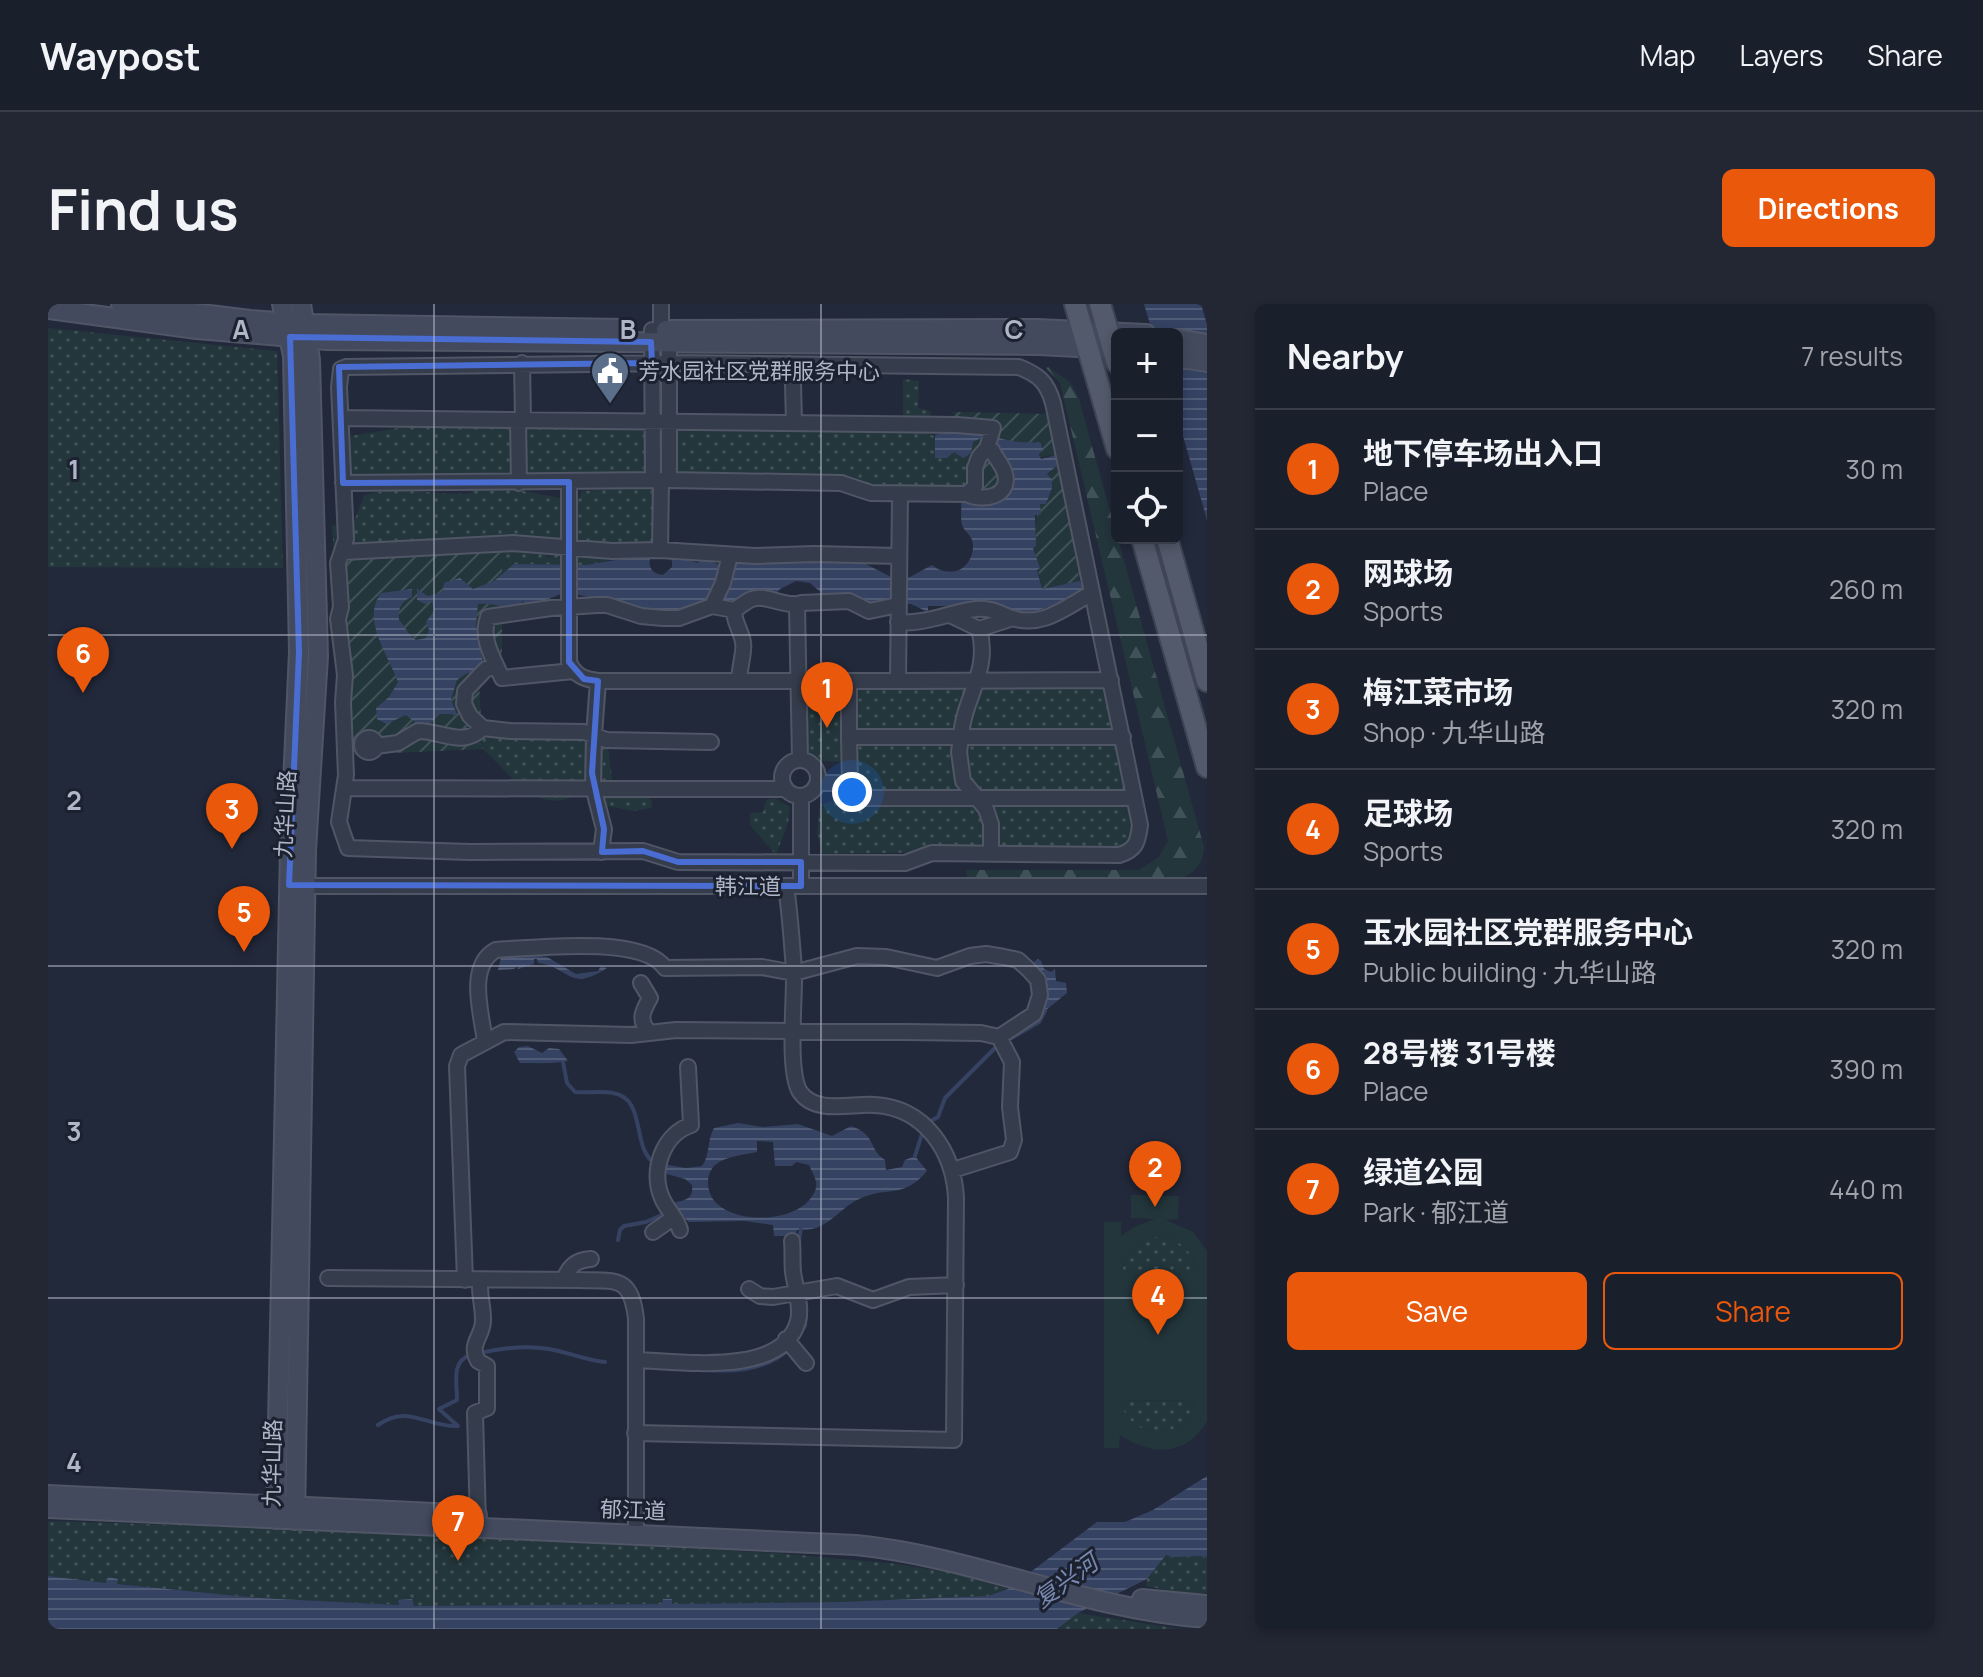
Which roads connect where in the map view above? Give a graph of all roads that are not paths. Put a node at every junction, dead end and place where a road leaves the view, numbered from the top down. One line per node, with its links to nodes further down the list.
1 (121, 304): 8 (street)
2 (282, 304): 8 (street, 九华山路)
3 (301, 304): 8 (street, 九华山路)
4 (661, 304): 9 (street)
5 (1075, 304): 10 (main road)
6 (1100, 304): 11 (main road)
7 (48, 309): 8 (street)
8 (298, 331): 9 (street); 81 (street, 九华山路)
9 (661, 335): 10 (street); 18 (street); 19 (street)
10 (1086, 339): 14 (street); 26 (main road)
11 (1111, 339)
12 (1183, 340): 13 (street)
13 (1207, 344)
14 (1111, 347)
15 (1183, 358): 16 (street)
16 (1207, 362)
17 (522, 363): 18 (street); 21 (street); 22 (street)
18 (652, 363): 19 (street); 23 (street)
19 (670, 363): 20 (street); 24 (street)
20 (789, 364): 25 (street); 41 (street)
21 (341, 418): 22 (street); 30 (street)
22 (520, 420): 23 (street); 31 (street)
23 (653, 421): 24 (street); 28 (street)
24 (669, 422): 25 (street); 28 (street)
25 (794, 423): 27 (street)
26 (1111, 428)
27 (989, 441): 33 (street); 33 (street)
28 (661, 480): 29 (street); 32 (street); 36 (street)
29 (569, 482): 31 (street); 38 (street)
30 (343, 483): 31 (street); 37 (street)
31 (519, 483)
32 (900, 494): 33 (street); 40 (street)
33 (967, 494)
34 (1144, 544): 69 (main road)
35 (1169, 544): 60 (main road)
36 (660, 550): 38 (street); 39 (street)
37 (343, 552): 38 (street); 67 (street)
38 (569, 555): 42 (street)
39 (730, 555): 40 (street); 45 (street)
40 (899, 556): 44 (street)
41 (1092, 593): 48 (street); 54 (street)
42 (569, 601): 45 (street); 51 (street); 52 (street)
43 (797, 605): 44 (street); 46 (street); 57 (street)
44 (898, 605): 49 (street)
45 (712, 606): 46 (street)
46 (734, 610): 56 (street)
47 (952, 616): 48 (street); 49 (street); 50 (street)
48 (1013, 618): 50 (street)
49 (898, 622): 59 (street)
50 (979, 629): 53 (street)
51 (497, 667): 52 (street); 61 (street)
52 (573, 671): 55 (street)
53 (978, 680): 54 (street); 59 (street); 64 (street)
54 (1111, 680): 65 (street)
55 (598, 681): 56 (street); 62 (street)
56 (739, 681): 57 (street)
57 (799, 681): 58 (street); 68 (street)
58 (849, 681): 59 (street); 63 (street)
59 (898, 681)
60 (1207, 681)
61 (483, 728): 62 (street); 67 (street)
62 (594, 735): 66 (street); 72 (street)
63 (849, 737): 64 (street); 71 (street)
64 (961, 737): 65 (street); 76 (street)
65 (1123, 737): 77 (street)
66 (711, 742)
67 (345, 746): 73 (street)
68 (800, 759): 70 (street); 74 (street)
69 (1207, 767)
70 (818, 783): 71 (street); 75 (street)
71 (850, 783): 76 (street)
72 (593, 787): 73 (street); 74 (street); 78 (street)
73 (344, 788): 78 (street)
74 (785, 789): 75 (street)
75 (801, 797): 80 (street)
76 (974, 798): 77 (street); 79 (street)
77 (1134, 798): 79 (street)
78 (601, 852): 80 (street)
79 (991, 853): 80 (street)
80 (801, 862): 82 (street)
81 (297, 886): 82 (street, 韩江道); 107 (street, 九华山路)
82 (794, 886): 83 (street, 韩江道); 84 (street)
83 (1207, 886)
84 (794, 973): 87 (street); 88 (street); 89 (street)
85 (645, 987): 86 (street)
86 (648, 1031): 87 (street); 88 (street)
87 (794, 1032): 89 (street); 91 (street)
88 (485, 1042): 96 (street)
89 (1002, 1042): 91 (street)
90 (688, 1067): 92 (street)
91 (953, 1170): 98 (street)
92 (653, 1232)
93 (792, 1241): 100 (street)
94 (591, 1259): 97 (street)
95 (328, 1278): 96 (street)
96 (472, 1280): 97 (street); 108 (street)
97 (564, 1280): 103 (street)
98 (956, 1285): 100 (street); 104 (street)
99 (749, 1289): 100 (street)
100 (800, 1294): 101 (street)
101 (786, 1339): 102 (street); 103 (street)
102 (802, 1357)
103 (636, 1360): 104 (street)
104 (635, 1433): 109 (street)
105 (48, 1495): 107 (street, 郁江道)
106 (48, 1508): 107 (street, 郁江道)
107 (286, 1513): 108 (street, 郁江道)
108 (478, 1521): 109 (street, 郁江道)
109 (636, 1528): 111 (street, 郁江道)
110 (1207, 1605): 111 (street, 郁江道)
111 (1180, 1610): 112 (street, 郁江道)
112 (1207, 1618)

